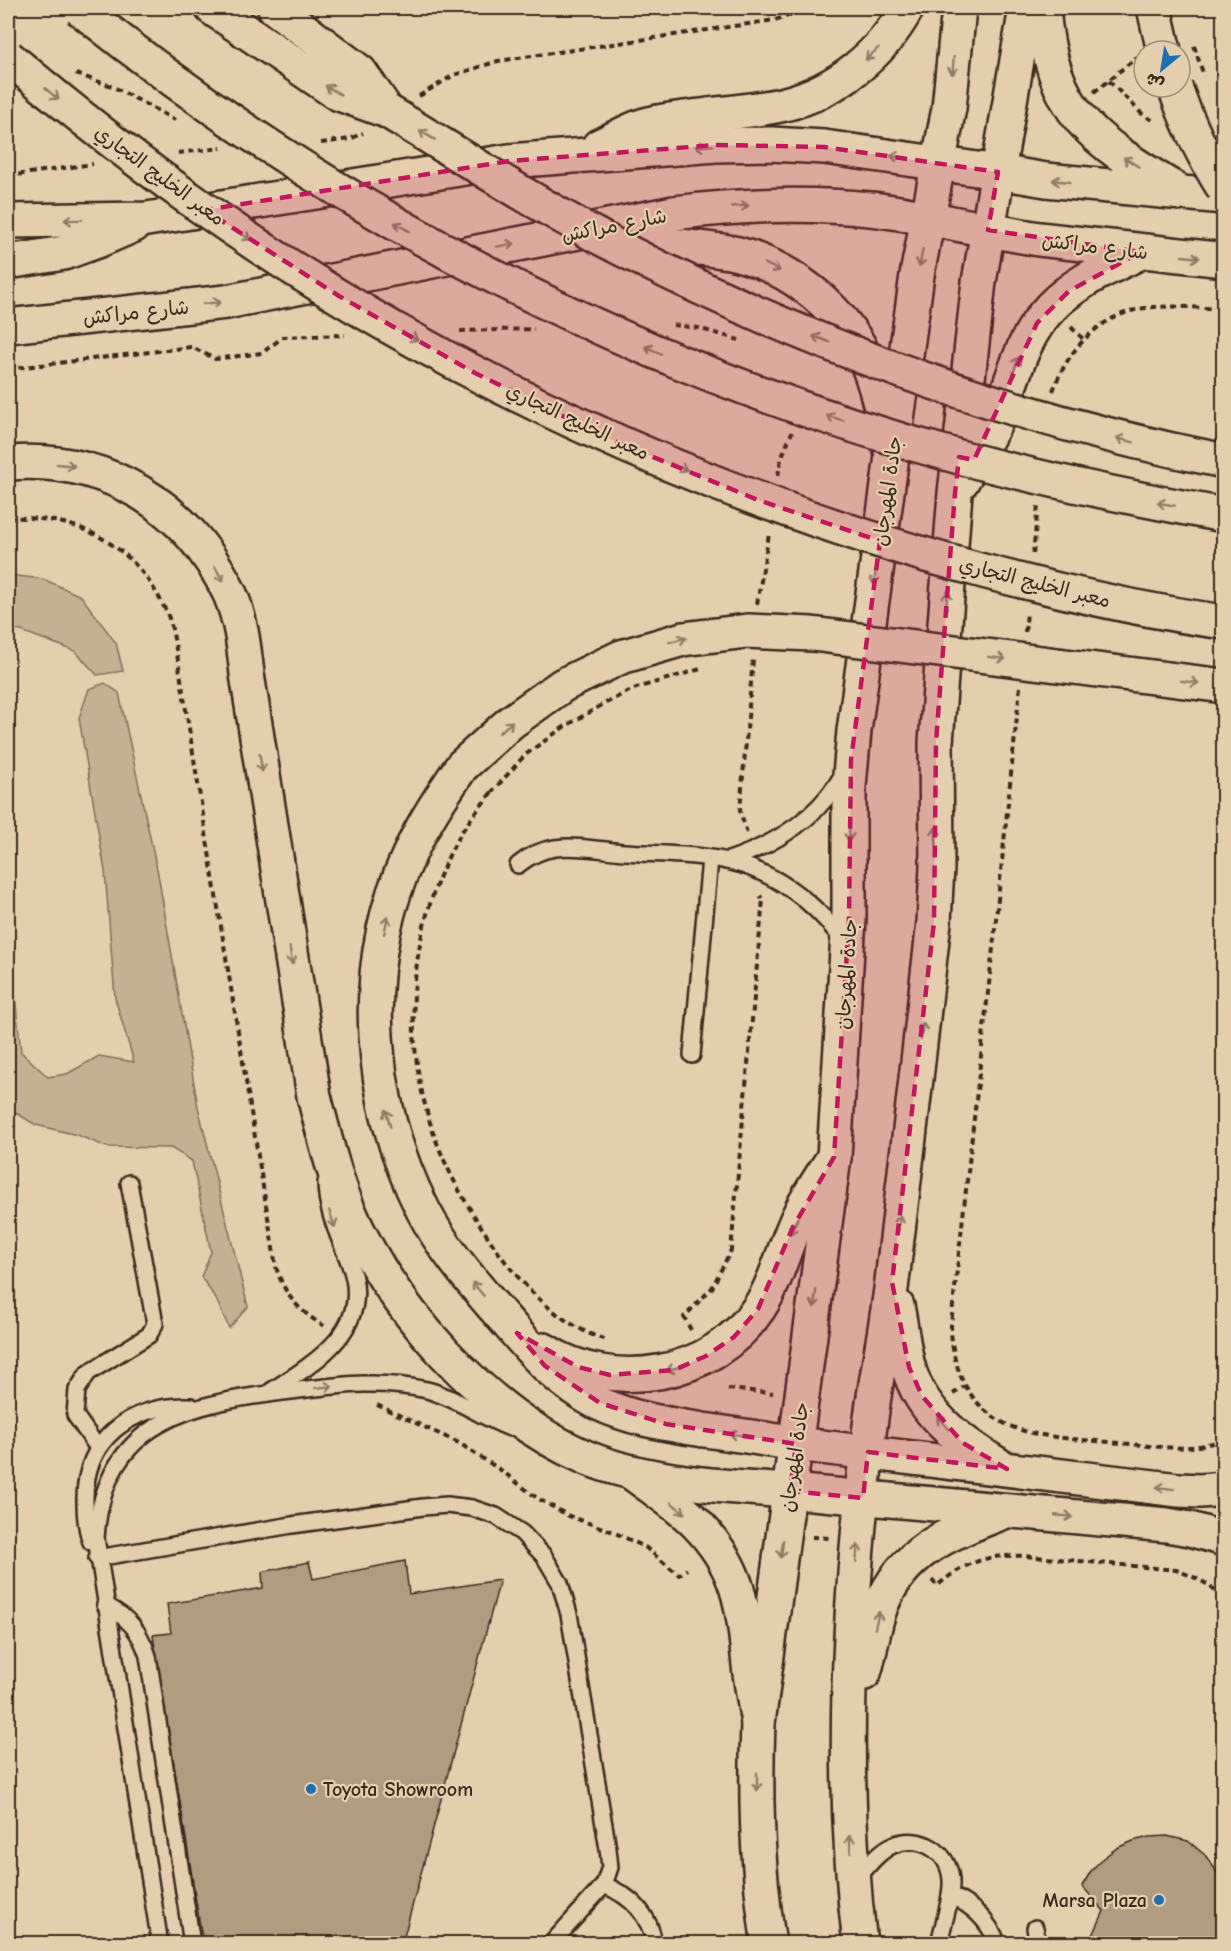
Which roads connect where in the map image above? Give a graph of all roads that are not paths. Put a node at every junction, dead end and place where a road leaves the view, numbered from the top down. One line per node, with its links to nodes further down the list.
1 (80, 8): 32 (main road, one-way to 1, bridge)
2 (212, 8): 12 (main road, one-way to 2)
3 (275, 8): 12 (main road)
4 (907, 8): 13 (main road, one-way to 13)
5 (959, 8): 14 (main road, جادة المهرجان, one-way to 14)
6 (1026, 8): 15 (main road)
7 (1043, 8): 17 (main road, one-way to 7)
8 (1154, 8): 9 (main road, bridge)
9 (1174, 39)
10 (8, 57): 33 (main road, معبر الخليج التجاري, one-way to 33, bridge)
11 (1184, 99): 16 (main road, bridge)
12 (387, 111): 29 (main road, one-way to 12, bridge)
13 (580, 154): 14 (main road, one-way to 13); 19 (main road)
14 (939, 163): 15 (main road); 20 (main road, جادة المهرجان)
15 (998, 172): 17 (main road, one-way to 15); 22 (main road)
16 (1224, 189)
17 (1181, 193): 18 (main road)
18 (1224, 198)
19 (147, 219): 21 (main road, one-way to 21); 26 (main road)
20 (928, 219): 22 (main road, شارع مراكش); 23 (main road, شارع مراكش, one-way to 20); 28 (main road, جادة المهرجان, one-way to 28)
21 (8, 221)
22 (988, 230): 24 (main road, شارع مراكش); 31 (main road)
23 (571, 234): 27 (main road, شارع مراكش, one-way to 23); 28 (main road, one-way to 28)
24 (1140, 252): 25 (main road, شارع مراكش, one-way to 25); 31 (main road, one-way to 24)
25 (1224, 260)
26 (8, 262)
27 (8, 326)
28 (892, 455): 35 (main road, جادة المهرجان, one-way to 35)
29 (1224, 461)
30 (8, 463): 42 (main road, one-way to 42)
31 (955, 493): 44 (main road, one-way to 31)
32 (1224, 514)
33 (1224, 622)
34 (1224, 686): 45 (main road, one-way to 34, bridge)
35 (851, 760): 37 (lane); 39 (main road, جادة المهرجان, one-way to 39)
36 (710, 859): 37 (lane); 38 (lane); 40 (lane)
37 (726, 861): 39 (lane)
38 (518, 865)
39 (847, 946): 41 (main road, جادة المهرجان)
40 (692, 1055)
41 (834, 1157): 45 (main road, one-way to 45); 49 (main road, جادة المهرجان, one-way to 49)
42 (330, 1162): 46 (lane, one-way to 46); 48 (main road)
43 (129, 1183): 50 (lane)
44 (892, 1282): 51 (main road); 52 (main road, one-way to 44)
45 (517, 1333): 49 (main road, one-way to 45)
46 (266, 1394): 47 (lane); 48 (lane, one-way to 48)
47 (203, 1406): 50 (lane); 59 (lane)
48 (552, 1440): 53 (main road)
49 (796, 1444): 51 (main road); 55 (main road, جادة المهرجان)
50 (98, 1448): 59 (lane)
51 (868, 1452): 52 (main road); 56 (main road)
52 (1007, 1469): 54 (main road, one-way to 52)
53 (631, 1472): 55 (main road); 62 (main road, one-way to 62)
54 (1224, 1489)
55 (790, 1491): 56 (main road); 62 (main road, جادة المهرجان, one-way to 62)
56 (863, 1498): 57 (main road); 61 (main road, one-way to 56)
57 (1006, 1511): 58 (main road, one-way to 58); 61 (main road, one-way to 57)
58 (1224, 1539)
59 (97, 1558): 60 (lane); 64 (lane)
60 (105, 1605): 68 (lane); 69 (lane)
61 (848, 1716): 63 (main road, one-way to 61)
62 (758, 1723): 66 (main road, جادة المهرجان, one-way to 66)
63 (852, 1884): 65 (lane); 74 (main road)
64 (604, 1885): 70 (lane); 71 (lane)
65 (950, 1895): 75 (lane); 76 (lane)
66 (763, 1909): 72 (main road); 73 (main road, جادة المهرجان)
67 (1035, 1928): 77 (lane)
68 (160, 1944)
69 (192, 1944)
70 (551, 1944)
71 (654, 1944)
72 (757, 1944)
73 (769, 1944)
74 (860, 1944)
75 (939, 1944)
76 (998, 1944)
77 (1038, 1944)

